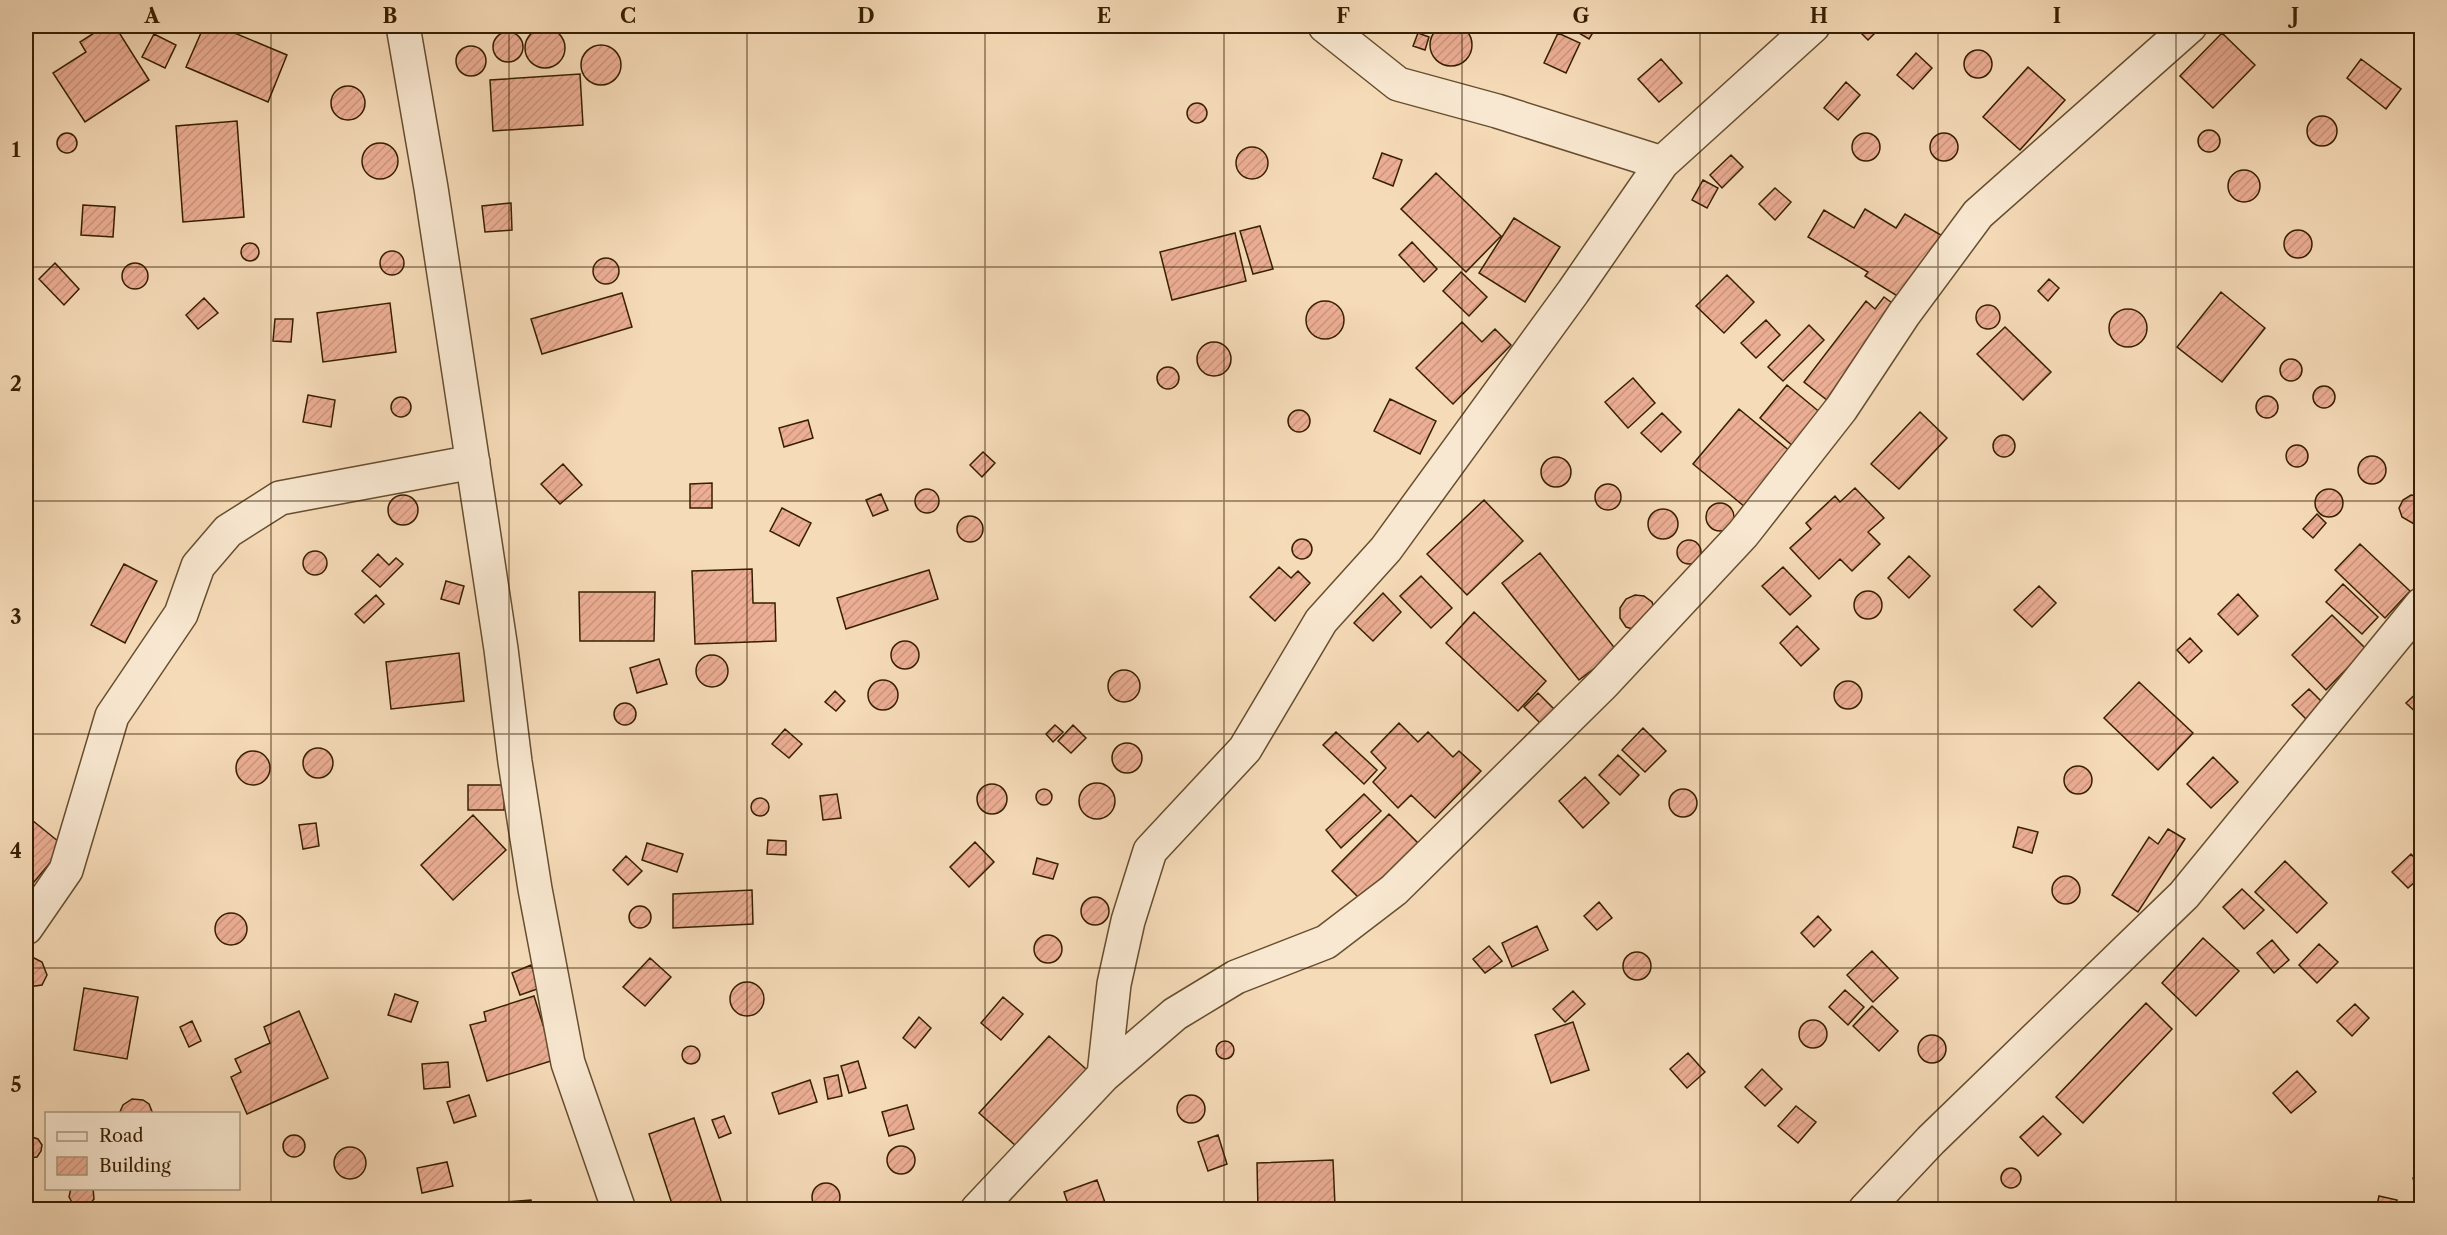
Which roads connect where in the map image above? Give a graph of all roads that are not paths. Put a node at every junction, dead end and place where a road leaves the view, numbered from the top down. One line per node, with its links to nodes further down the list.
1 (403, 26): 6 (street)
2 (1325, 26): 5 (street)
3 (1813, 26): 5 (street)
4 (2190, 26): 9 (street)
5 (1662, 163): 9 (street)
6 (472, 462): 8 (street); 10 (street)
7 (2421, 604): 12 (street)
8 (26, 928)
9 (1104, 1075): 11 (street)
10 (619, 1209)
11 (977, 1209)
12 (1865, 1209)

